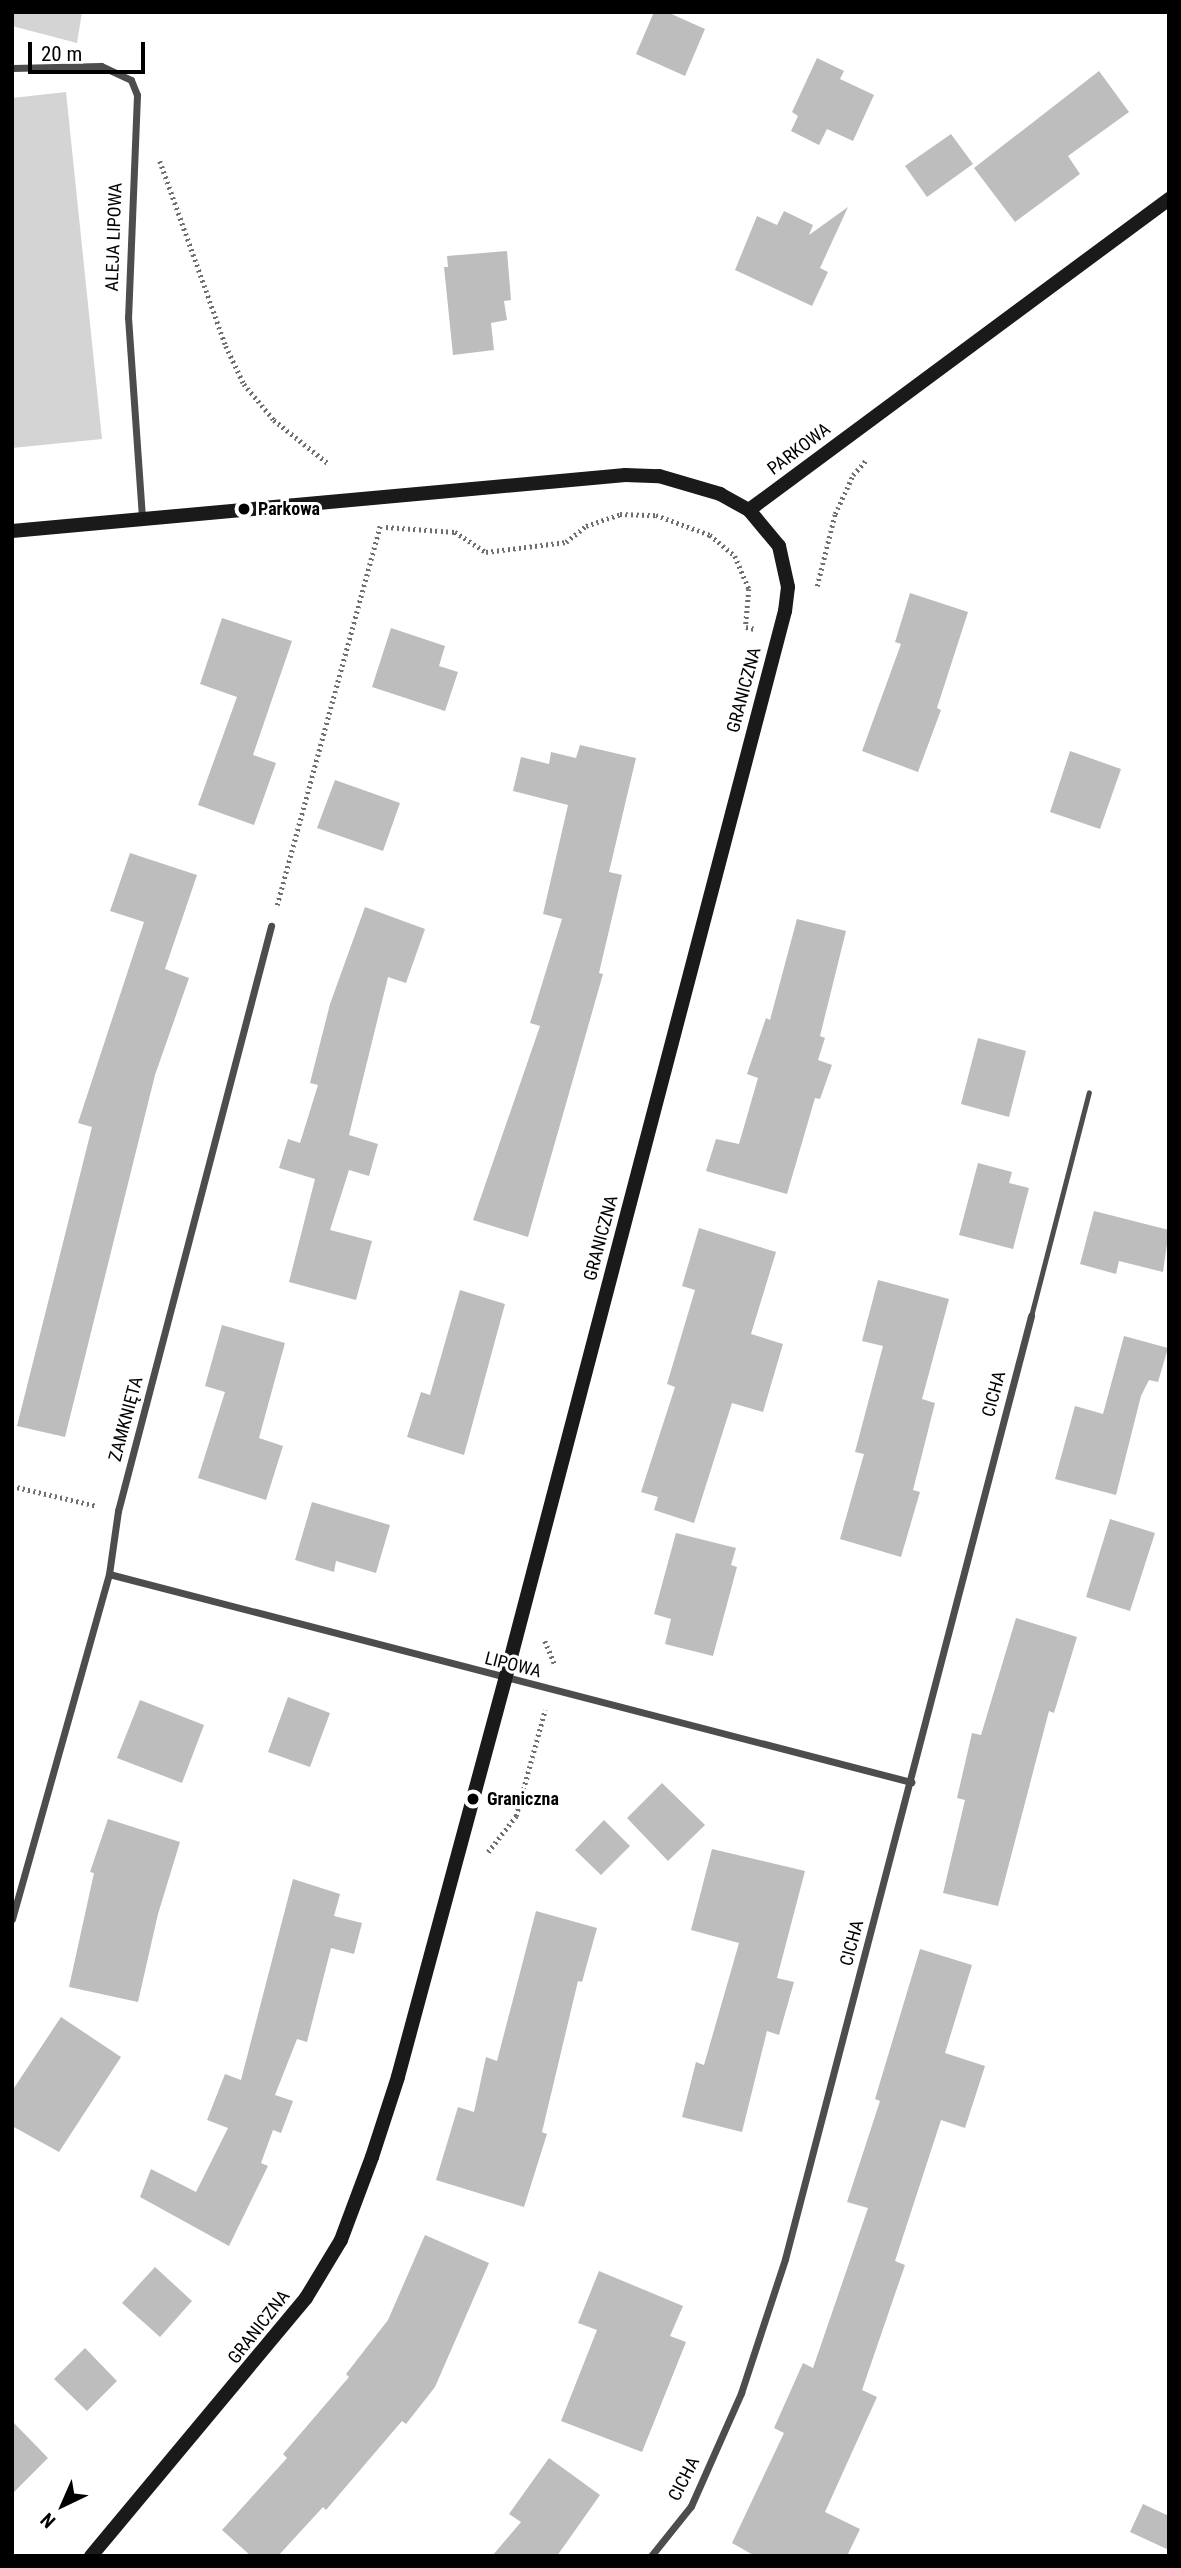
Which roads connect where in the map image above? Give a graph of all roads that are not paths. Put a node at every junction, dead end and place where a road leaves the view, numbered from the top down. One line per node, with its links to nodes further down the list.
1 (12, 68): 4 (street, ALEJA LIPOWA)
2 (1169, 199): 3 (street, PARKOWA)
3 (749, 510): 4 (street); 10 (street, GRANICZNA)
4 (142, 519): 5 (street)
5 (12, 531)
6 (271, 926): 9 (street, ZAMKNIĘTA)
7 (1089, 1092): 8 (lane)
8 (1031, 1316): 11 (street, CICHA)
9 (109, 1574): 10 (street, LIPOWA); 12 (street, ZAMKNIĘTA)
10 (505, 1680): 11 (street, LIPOWA); 13 (street, GRANICZNA)
11 (911, 1782): 14 (street, CICHA)
12 (12, 1919)
13 (91, 2556)
14 (651, 2556)

